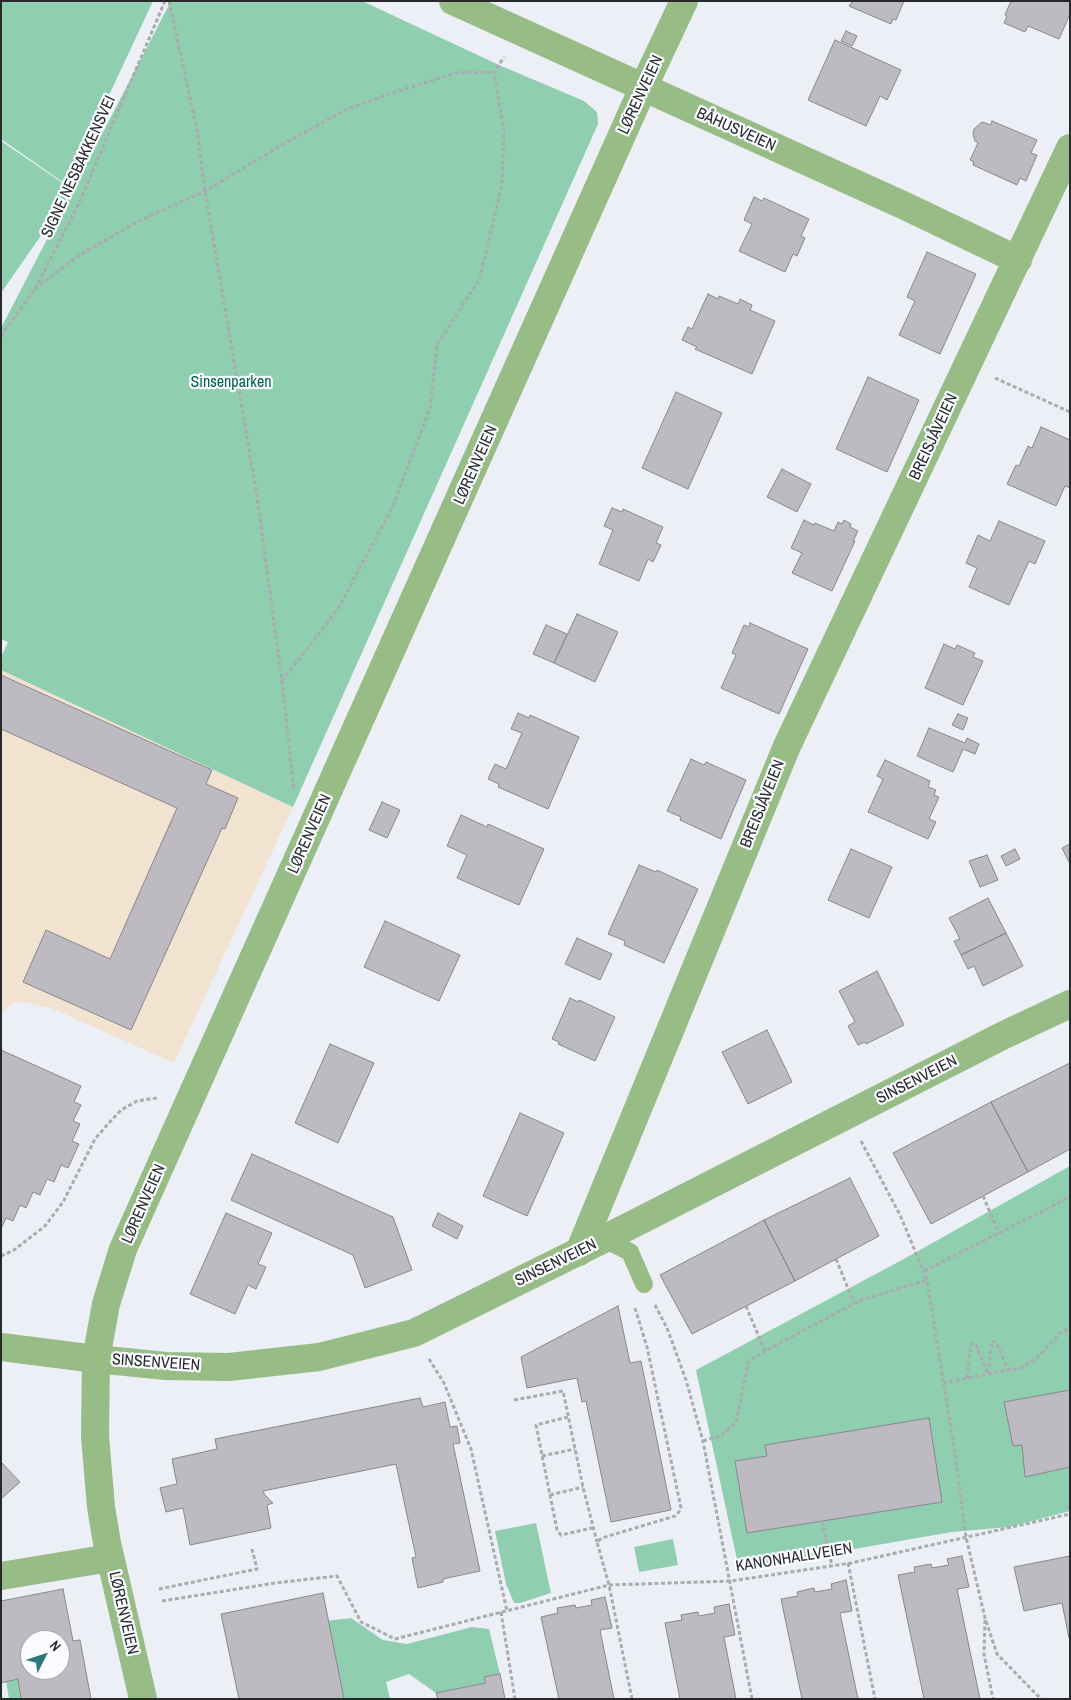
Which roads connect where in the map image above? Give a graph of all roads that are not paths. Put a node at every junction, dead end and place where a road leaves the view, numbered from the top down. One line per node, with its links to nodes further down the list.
1 (453, 1): 3 (street, BÅHUSVEIEN)
2 (684, 1): 3 (street, LØRENVEIEN)
3 (643, 88): 5 (street, BÅHUSVEIEN); 11 (street, LØRENVEIEN)
4 (1070, 148): 5 (street, BREISJÅVEIEN)
5 (1018, 260): 8 (street, BREISJÅVEIEN)
6 (1070, 1004): 7 (street, SINSENVEIEN)
7 (604, 1239): 8 (street, SINSENVEIEN); 9 (lane)
8 (579, 1252): 11 (street, SINSENVEIEN)
9 (644, 1284)
10 (1, 1347): 11 (street, SINSENVEIEN)
11 (96, 1359): 12 (street, LØRENVEIEN)
12 (110, 1558): 13 (street); 14 (street, LØRENVEIEN)
13 (1, 1576)
14 (143, 1699)

